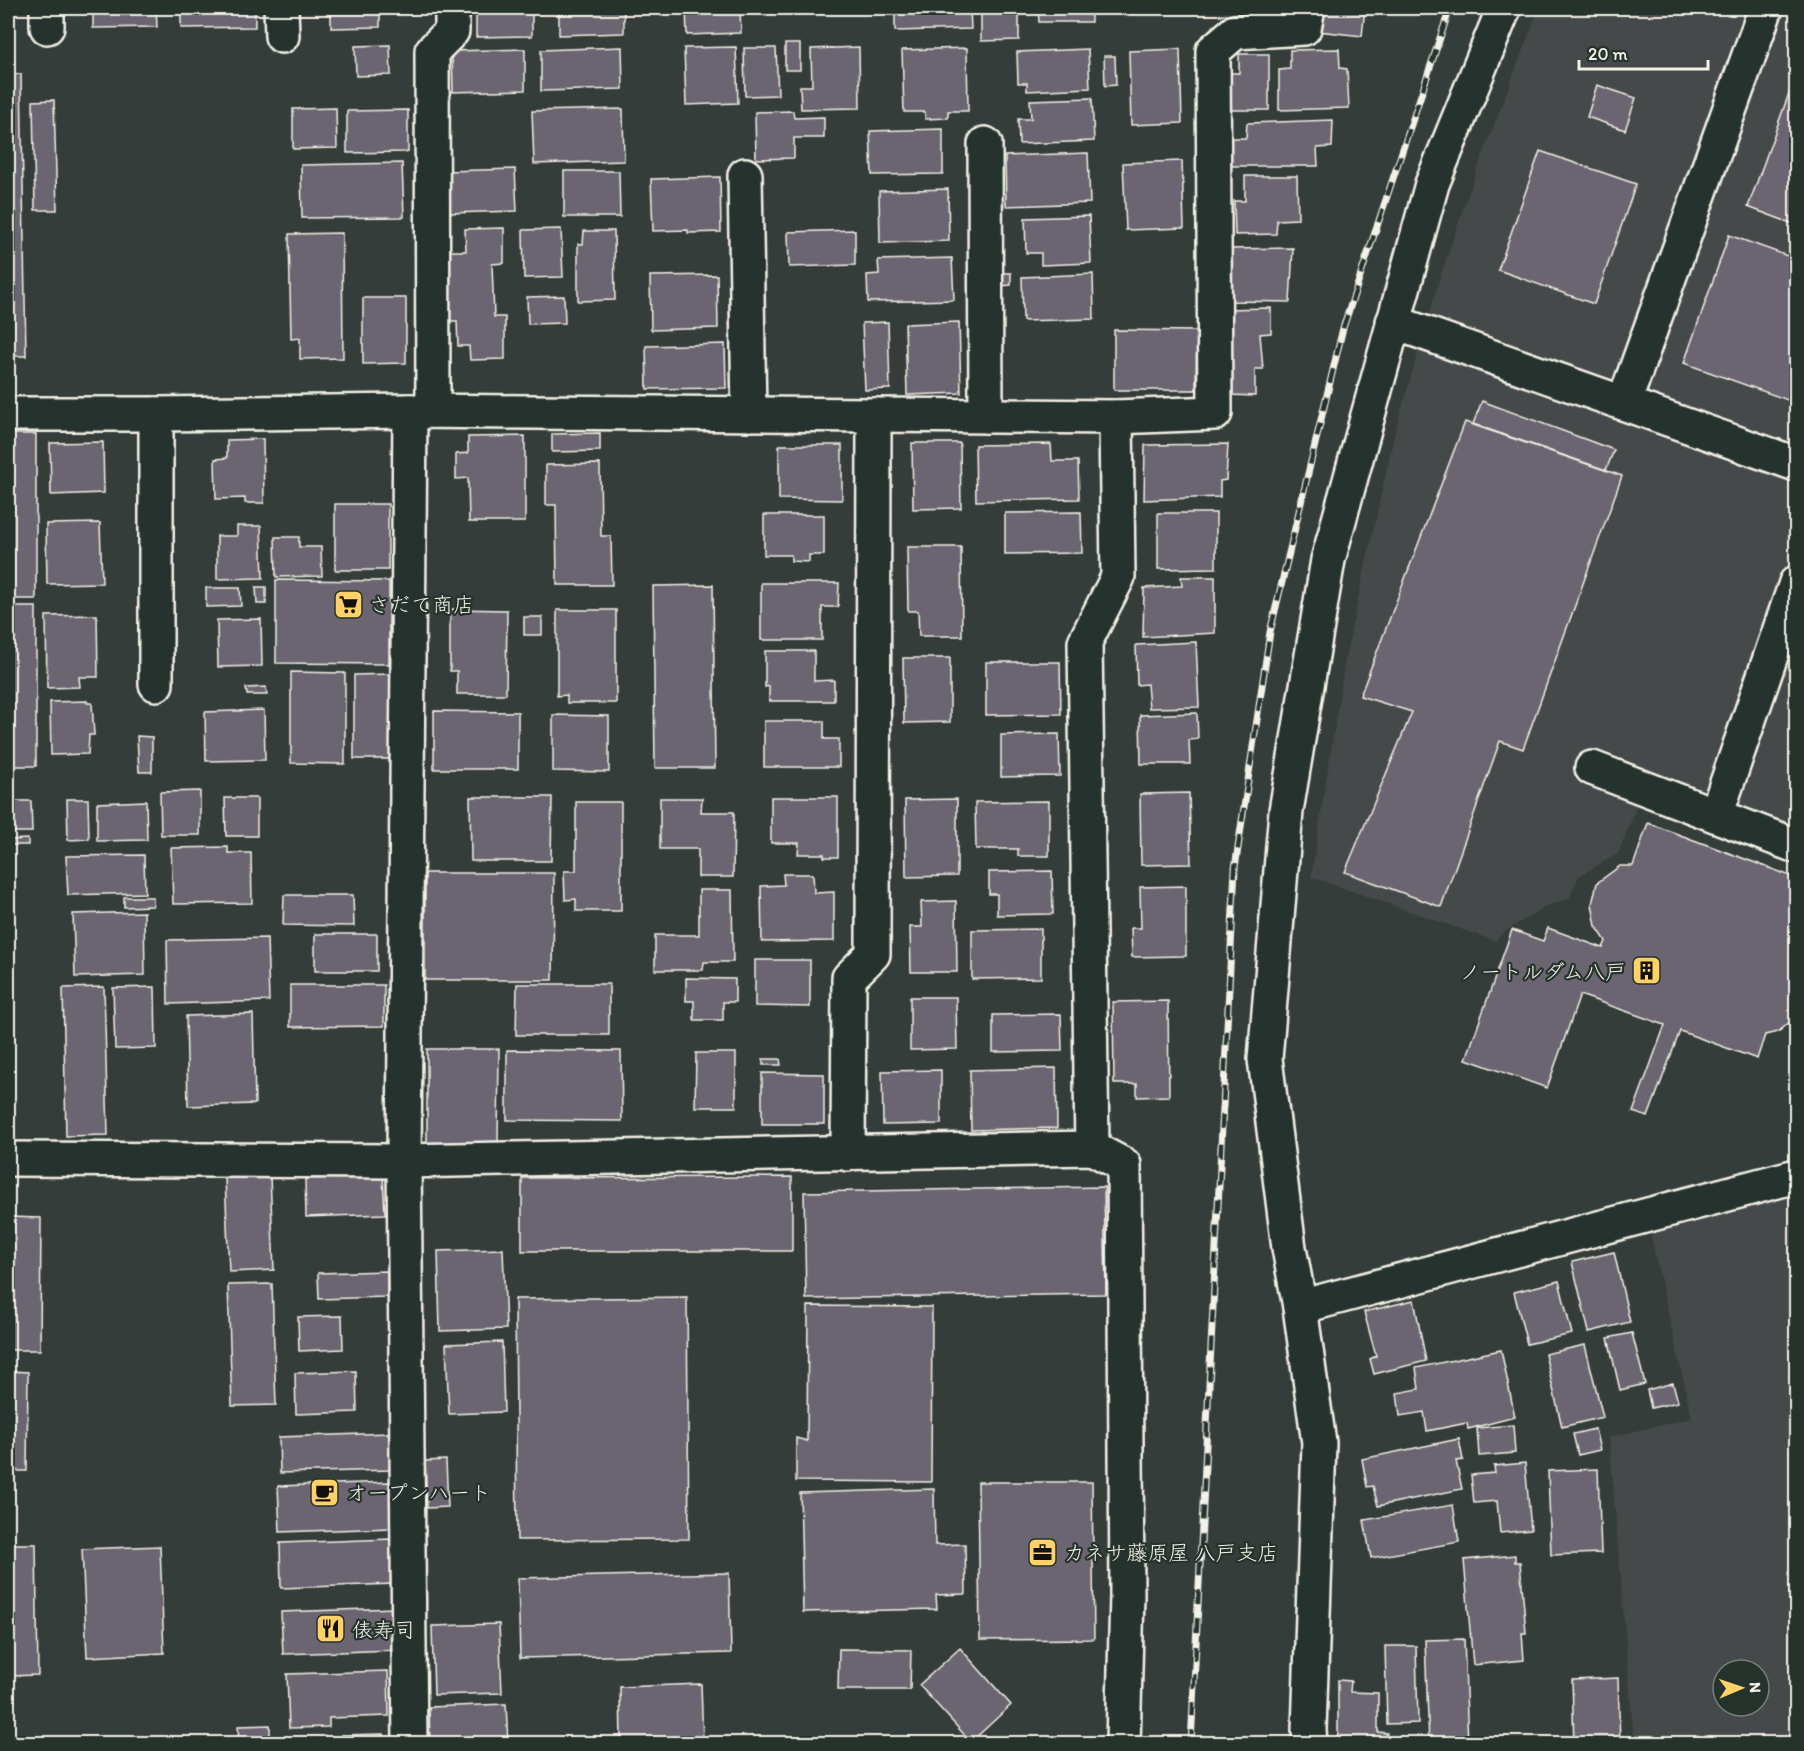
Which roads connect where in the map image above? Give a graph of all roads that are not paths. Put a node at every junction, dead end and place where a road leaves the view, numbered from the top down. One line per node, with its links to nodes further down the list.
1 (452, 8): 9 (street)
2 (1308, 8): 15 (street)
3 (1504, 8): 7 (street)
4 (1766, 8): 8 (street)
5 (985, 144): 14 (street)
6 (745, 175): 12 (street)
7 (1393, 322): 8 (street); 27 (street)
8 (1624, 403): 16 (street)
9 (422, 411): 11 (street); 12 (street); 25 (street)
10 (8, 414): 11 (street)
11 (156, 414): 18 (street)
12 (749, 414): 13 (street)
13 (874, 415): 14 (street); 23 (street)
14 (986, 416): 15 (street)
15 (1116, 417): 22 (street)
16 (1797, 464)
17 (1797, 583): 20 (street)
18 (156, 684)
19 (1592, 768): 20 (street)
20 (1716, 815): 21 (street)
21 (1797, 846)
22 (1092, 1148): 23 (street); 29 (street)
23 (848, 1154): 25 (street)
24 (8, 1159): 25 (street)
25 (404, 1161): 28 (street)
26 (1797, 1176): 27 (street)
27 (1300, 1307): 30 (street)
28 (410, 1743)
29 (1124, 1743)
30 (1310, 1743)

